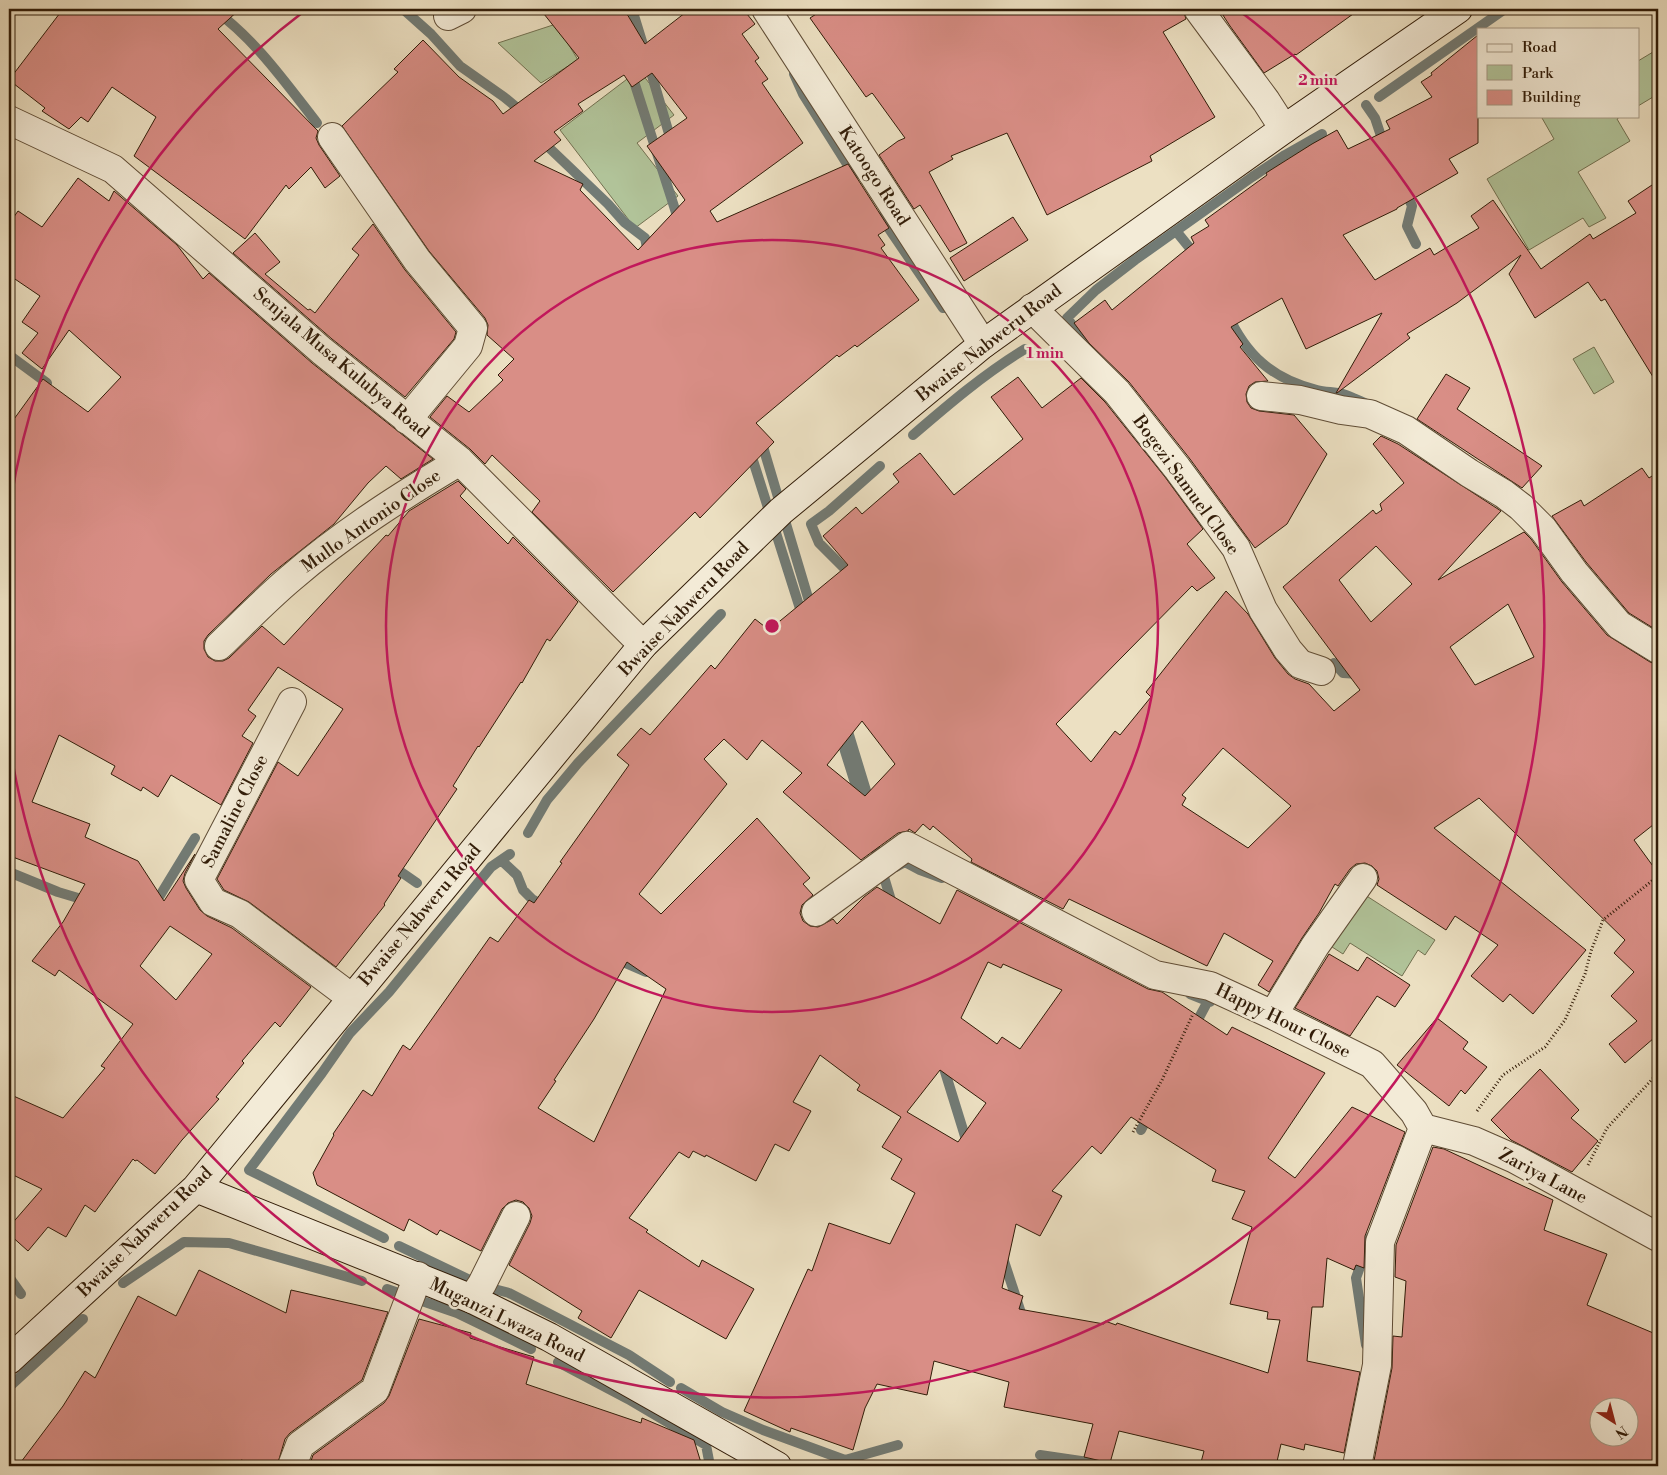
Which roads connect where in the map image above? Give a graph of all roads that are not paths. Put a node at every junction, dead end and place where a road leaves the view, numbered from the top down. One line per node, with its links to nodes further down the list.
1 (766, 9): 8 (street, Katoogo Road)
2 (1198, 9): 5 (street)
3 (1458, 9): 5 (street, Bwaise Nabweru Road)
4 (9, 120): 10 (street, Senjala Musa Kulubya Road)
5 (1284, 129): 7 (street, Bwaise Nabweru Road)
6 (332, 138): 10 (street)
7 (1032, 308): 8 (street, Bwaise Nabweru Road); 15 (street, Bogezi Samuel Close)
8 (982, 344): 12 (street, Bwaise Nabweru Road)
9 (1261, 396): 14 (street)
10 (407, 420): 11 (street, Senjala Musa Kulubya Road)
11 (460, 461): 12 (street, Senjala Musa Kulubya Road); 13 (street, Mullo Antonio Close)
12 (643, 645): 19 (street, Bwaise Nabweru Road)
13 (219, 646)
14 (1658, 649)
15 (1321, 671)
16 (292, 702): 19 (street, Samaline Close)
17 (1363, 878): 20 (street)
18 (816, 912): 20 (street, Happy Hour Close)
19 (352, 998): 22 (street, Bwaise Nabweru Road)
20 (1273, 1015): 21 (street, Happy Hour Close)
21 (1423, 1128): 24 (street, Zariya Lane); 30 (street)
22 (196, 1188): 25 (street, Muganzi Lwaza Road); 27 (street, Bwaise Nabweru Road)
23 (516, 1216): 26 (street)
24 (1658, 1237)
25 (418, 1276): 26 (street, Muganzi Lwaza Road); 28 (street)
26 (472, 1298): 29 (street, Muganzi Lwaza Road)
27 (9, 1360)
28 (292, 1466)
29 (777, 1466)
30 (1357, 1466)

